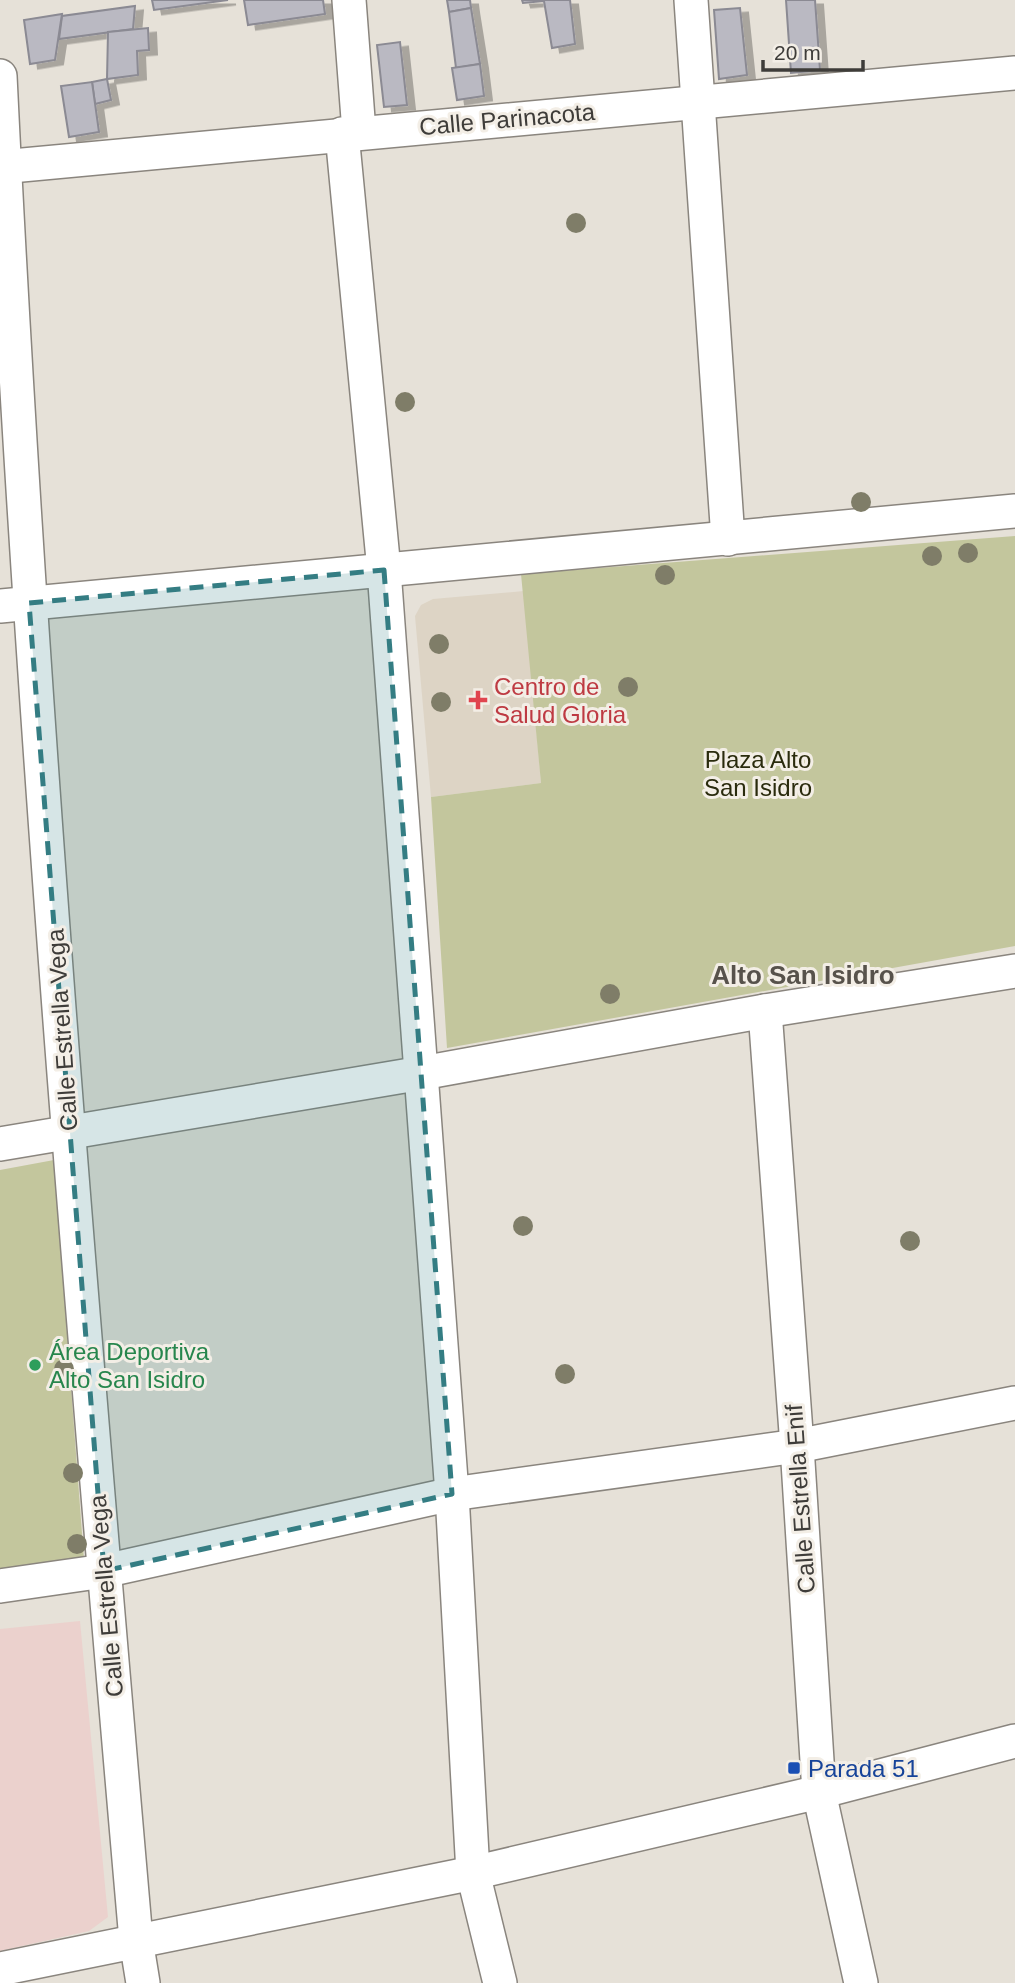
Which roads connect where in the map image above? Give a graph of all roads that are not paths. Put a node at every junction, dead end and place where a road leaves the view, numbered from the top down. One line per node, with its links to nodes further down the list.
1 (349, 0): 6 (street)
2 (691, 0): 5 (street)
3 (1015, 73): 5 (street, Calle Parinacota)
4 (0, 76): 7 (street, Calle Estrella Vega)
5 (698, 102): 6 (street, Calle Parinacota); 9 (street)
6 (351, 133): 7 (street, Calle Parinacota); 10 (street)
7 (2, 166): 11 (street, Calle Estrella Vega)
8 (1015, 511): 9 (street)
9 (729, 539): 10 (street)
10 (384, 570): 11 (street); 14 (street)
11 (15, 604): 15 (street, Calle Estrella Vega)
12 (1015, 971): 13 (street)
13 (765, 1011): 14 (street); 18 (street, Calle Estrella Enif)
14 (422, 1073): 15 (street); 19 (street)
15 (70, 1131): 16 (street); 20 (street, Calle Estrella Vega)
16 (0, 1144)
17 (1015, 1403): 18 (street)
18 (797, 1446): 19 (street); 23 (street, Calle Estrella Enif)
19 (452, 1494): 20 (street); 24 (street)
20 (104, 1571): 21 (street); 25 (street, Calle Estrella Vega)
21 (0, 1586)
22 (1015, 1741): 23 (street)
23 (819, 1792): 24 (street); 29 (street, Calle Estrella Enif)
24 (473, 1873): 25 (street); 28 (street)
25 (136, 1940): 26 (street); 27 (street, Calle Estrella Vega)
26 (0, 1969)
27 (143, 1983)
28 (500, 1983)
29 (861, 1983)

